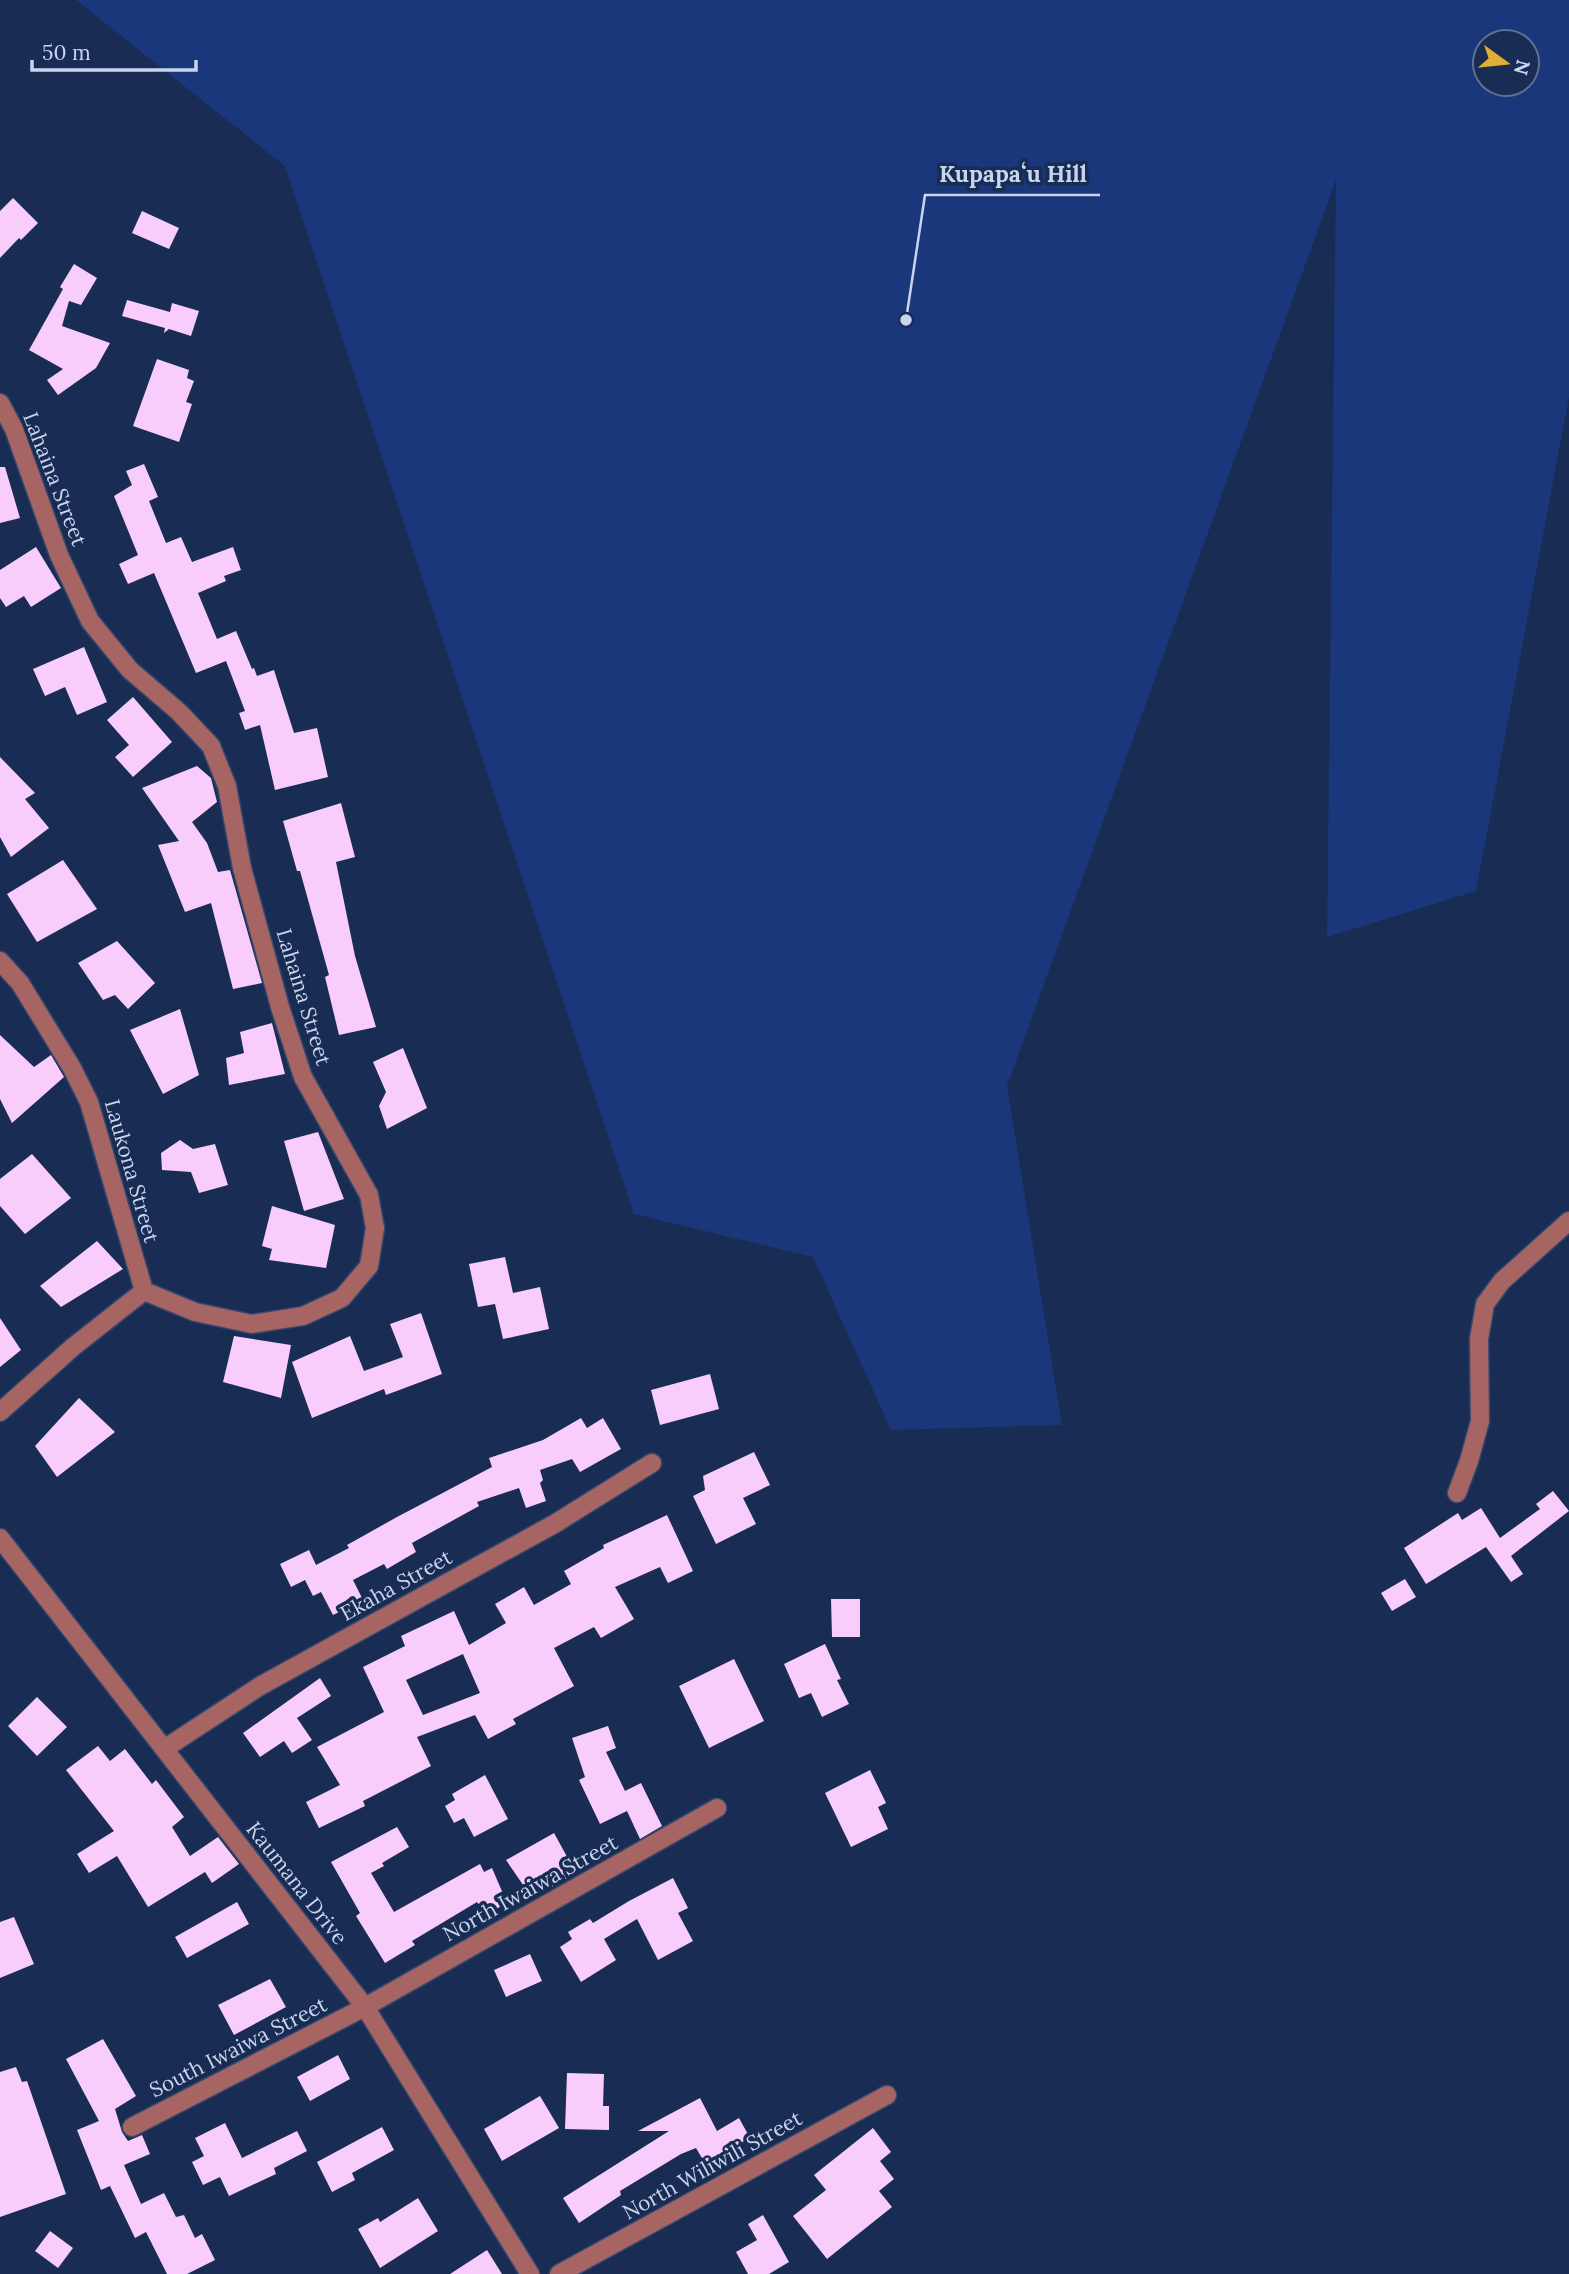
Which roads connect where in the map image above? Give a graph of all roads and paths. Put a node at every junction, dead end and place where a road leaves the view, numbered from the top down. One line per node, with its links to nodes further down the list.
1 (0, 403): 4 (street, Lahaina Street)
2 (0, 961): 4 (street, Laukona Street)
3 (1569, 1220): 7 (street)
4 (144, 1291): 5 (street)
5 (0, 1412)
6 (652, 1463): 9 (street, Ekaha Street)
7 (1457, 1493)
8 (0, 1538): 9 (street, Kaumana Drive)
9 (164, 1749): 11 (street, Kaumana Drive)
10 (717, 1808): 11 (street, North Iwaiwa Street)
11 (365, 2007): 13 (street, South Iwaiwa Street); 14 (street, Kaumana Drive)
12 (887, 2095): 15 (street, North Wiliwili Street)
13 (132, 2127)
14 (530, 2274)
15 (559, 2274)

